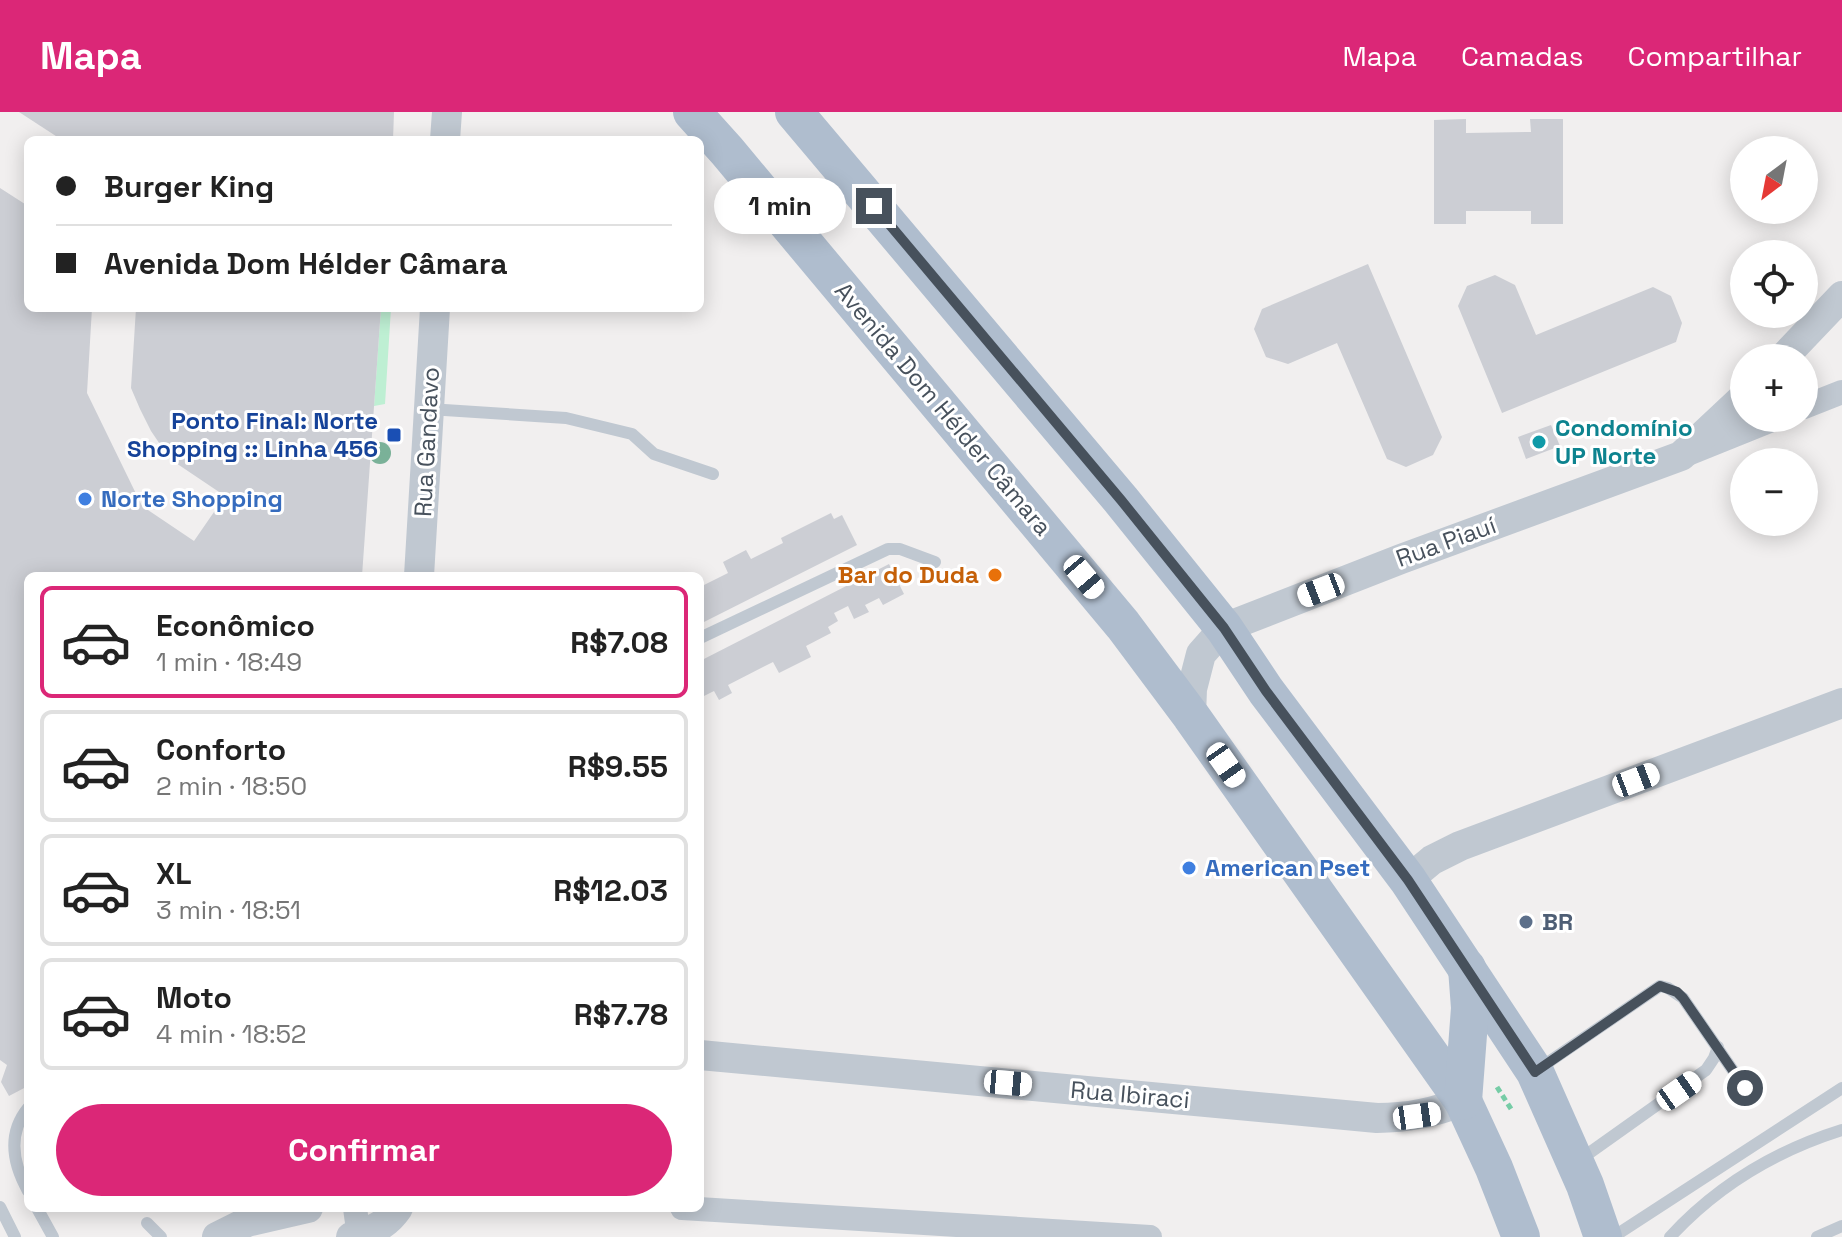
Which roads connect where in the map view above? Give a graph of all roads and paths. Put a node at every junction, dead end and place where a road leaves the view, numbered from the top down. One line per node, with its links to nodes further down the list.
1 (447, 112): 4 (street)
2 (692, 112): 20 (main road, Avenida Dom Hélder Câmara)
3 (794, 112): 17 (main road)
4 (445, 136)
5 (1842, 296): 7 (street)
6 (435, 312): 10 (street, Rua Gandavo)
7 (1796, 344)
8 (1842, 392): 9 (street)
9 (1818, 401)
10 (429, 409): 14 (lane); 16 (street, Rua Gandavo)
11 (1730, 410): 13 (street, Rua Piauí)
12 (1742, 432): 13 (street)
13 (1681, 456): 17 (street, Rua Piauí)
14 (713, 474)
15 (935, 562): 18 (lane)
16 (419, 572)
17 (1224, 628): 20 (street); 21 (main road)
18 (704, 636)
19 (1842, 703): 21 (street)
20 (1191, 716): 28 (main road, Avenida Dom Hélder Câmara)
21 (1408, 880): 22 (main road)
22 (1467, 967): 25 (main road); 28 (main road)
23 (1718, 1047): 25 (lane); 26 (lane); 32 (lane)
24 (704, 1055): 28 (street, Rua Ibiraci)
25 (1535, 1072): 32 (main road)
26 (1745, 1088)
27 (1842, 1088): 49 (lane)
28 (1478, 1092): 29 (path); 47 (main road, Avenida Dom Hélder Câmara)
29 (1515, 1114)
30 (24, 1115): 33 (lane)
31 (1842, 1130): 50 (lane)
32 (1576, 1163): 48 (main road)
33 (24, 1183)
34 (0, 1207): 42 (lane)
35 (704, 1209): 46 (street)
36 (39, 1212): 43 (lane)
37 (291, 1212): 45 (street)
38 (395, 1212): 41 (street)
39 (147, 1223): 44 (lane)
40 (1842, 1226): 51 (lane)
41 (356, 1229)
42 (15, 1237)
43 (53, 1237)
44 (161, 1237)
45 (217, 1237)
46 (1150, 1237)
47 (1521, 1237)
48 (1603, 1237)
49 (1613, 1237)
50 (1670, 1237)
51 (1817, 1237)

